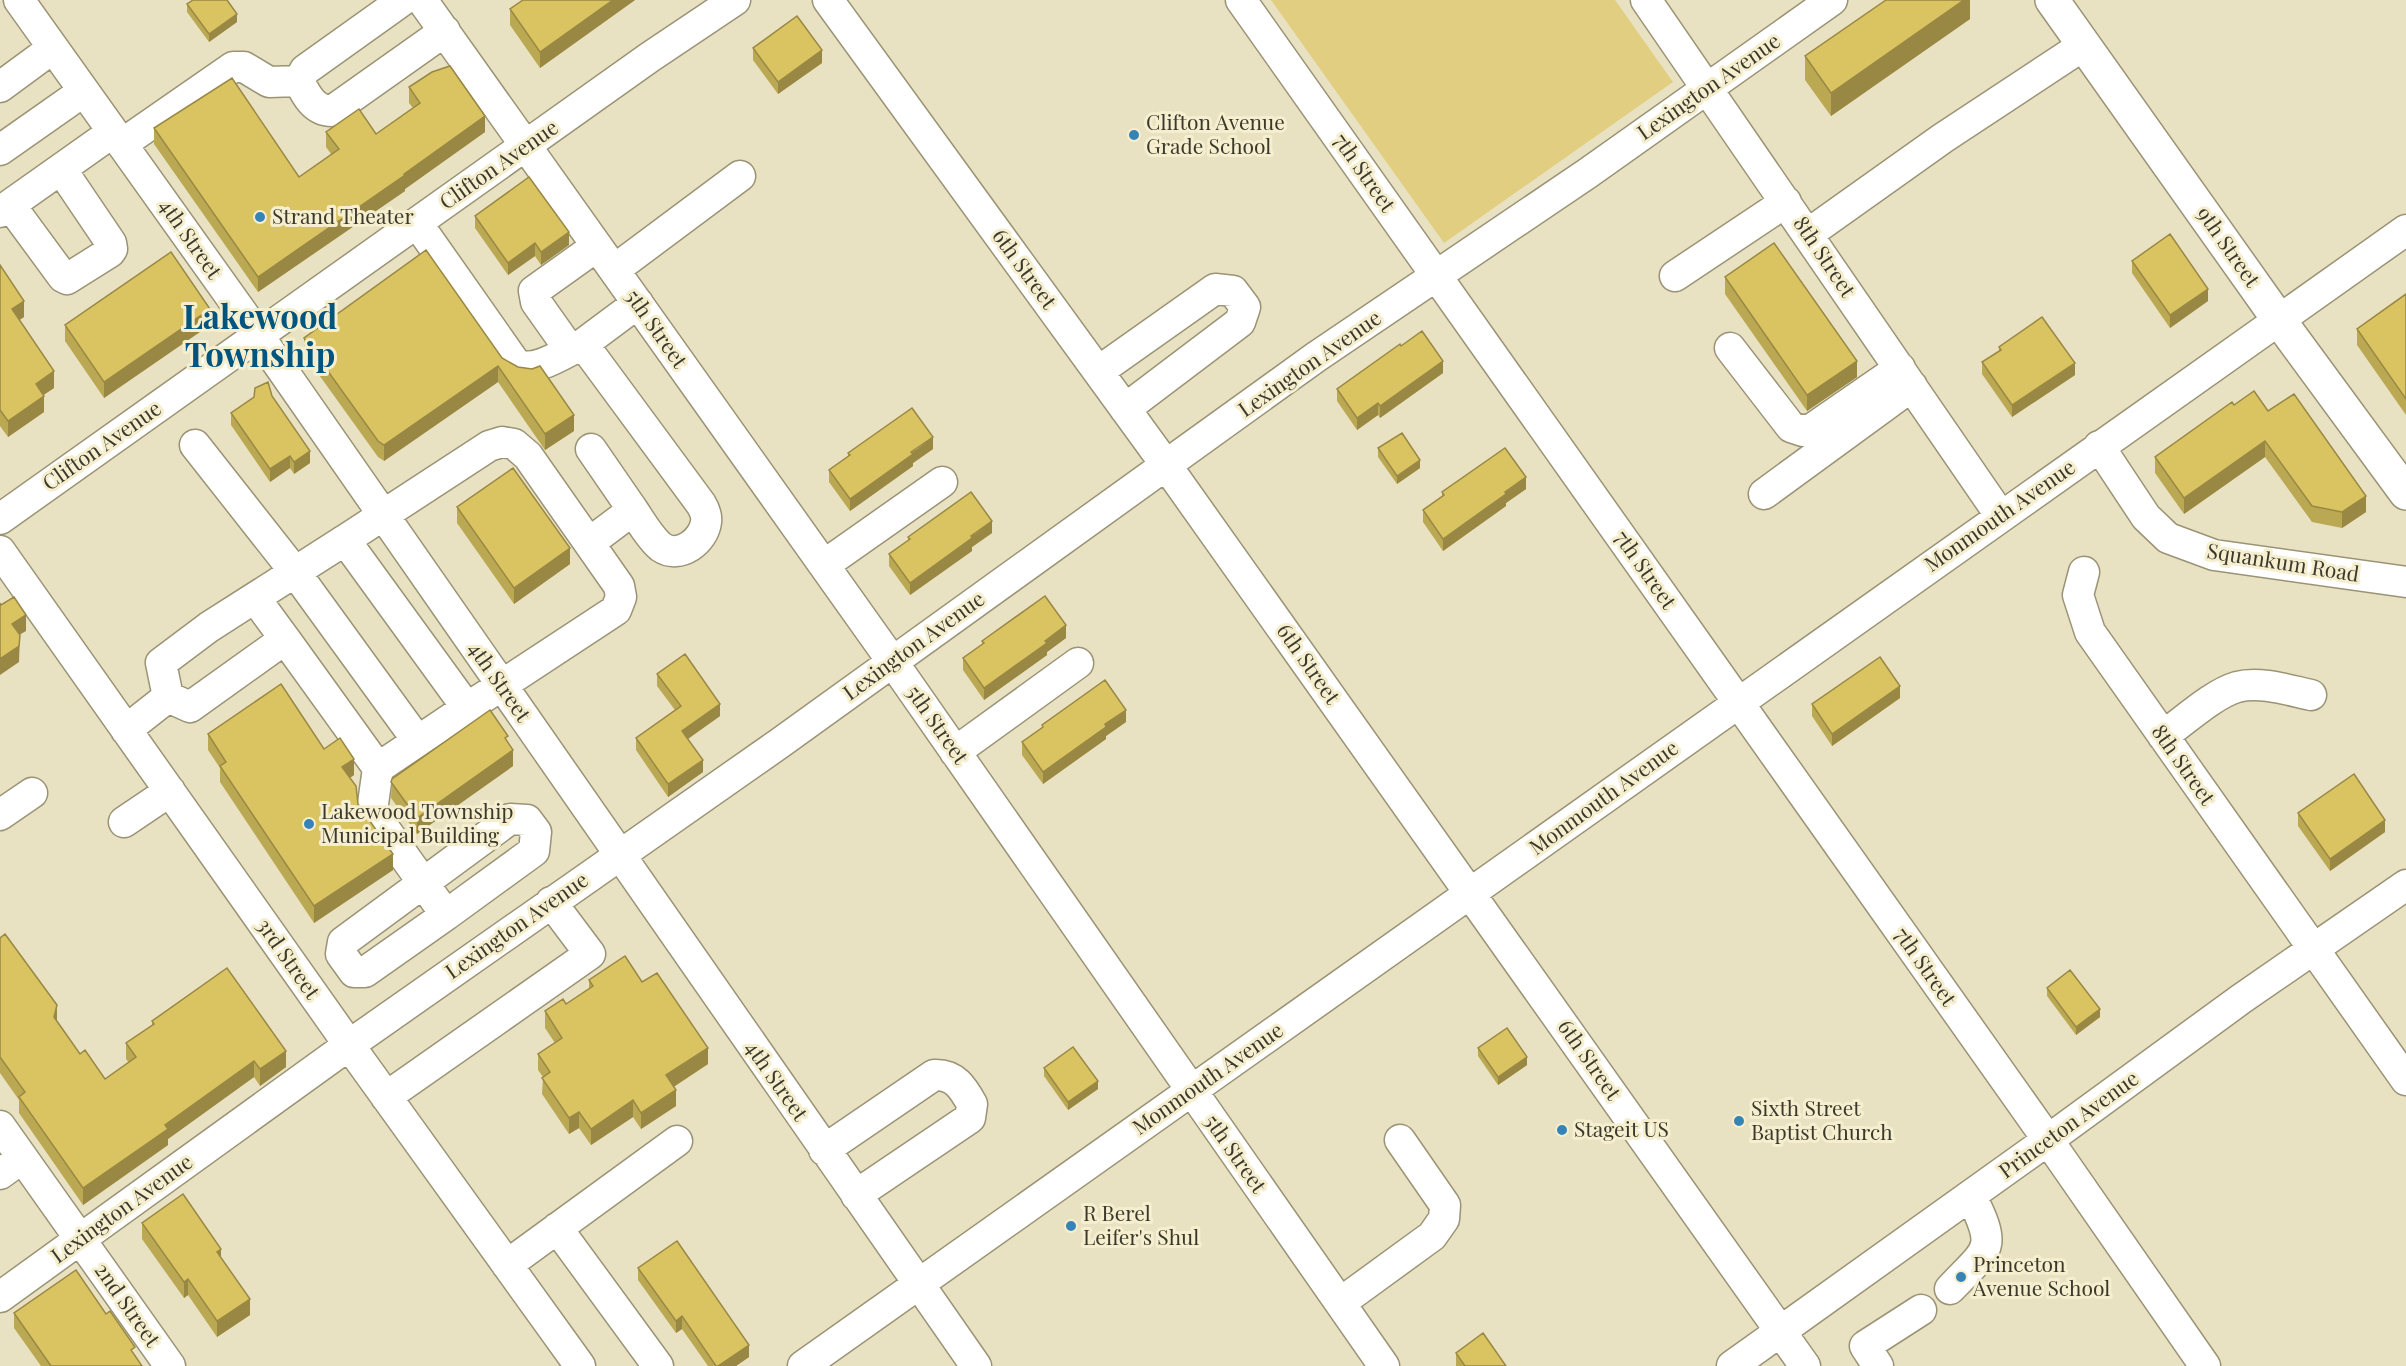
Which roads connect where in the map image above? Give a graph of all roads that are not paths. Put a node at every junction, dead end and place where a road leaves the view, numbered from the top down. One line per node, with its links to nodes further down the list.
1 (10, 0): 11 (street)
2 (19, 0): 14 (street, 4th Street)
3 (403, 0): 15 (street)
4 (422, 0): 12 (street, 5th Street)
5 (735, 0): 20 (street, Clifton Avenue)
6 (828, 0): 38 (street, 6th Street)
7 (1241, 0): 31 (street, 7th Street)
8 (1646, 0): 17 (street, 8th Street)
9 (2052, 0): 13 (main road, 9th Street)
10 (1826, 2): 17 (street, Lexington Avenue)
11 (0, 8)
12 (445, 31): 15 (street); 20 (street, 5th Street)
13 (2084, 45): 28 (street); 34 (main road, 9th Street)
14 (53, 48): 16 (street); 18 (street, 4th Street)
15 (299, 81): 19 (street)
16 (0, 87)
17 (1708, 88): 24 (street, 8th Street); 31 (street, Lexington Avenue)
18 (84, 91): 19 (street, 4th Street); 21 (street)
19 (117, 138): 22 (street); 35 (street, 4th Street)
20 (526, 147): 26 (street, Clifton Avenue); 29 (street, 5th Street)
21 (0, 150)
22 (62, 169): 25 (street); 25 (street)
23 (740, 176): 30 (street)
24 (1786, 202): 28 (street, 8th Street); 32 (street)
25 (5, 209)
26 (417, 224): 35 (street, Clifton Avenue); 36 (street)
27 (2406, 230): 34 (street, Monmouth Avenue)
28 (1808, 234): 39 (street, 8th Street)
29 (597, 246): 30 (street, 5th Street); 36 (street)
30 (614, 270): 33 (street, 5th Street)
31 (1437, 276): 44 (street, Lexington Avenue); 66 (street, 7th Street)
32 (1675, 276)
33 (638, 303): 36 (street); 55 (street, 5th Street)
34 (2280, 320): 42 (street, Monmouth Avenue); 46 (main road, 9th Street)
35 (258, 335): 49 (street, 4th Street); 51 (street, Clifton Avenue)
36 (576, 347): 48 (street)
37 (1730, 348): 39 (street)
38 (1099, 371): 40 (street, 6th Street); 40 (street)
39 (1906, 377): 47 (street); 50 (street, 8th Street)
40 (1125, 409): 44 (street, 6th Street)
41 (195, 445): 56 (street)
42 (2099, 447): 50 (street, Monmouth Avenue); 58 (street, Squankum Road)
43 (591, 449): 48 (street)
44 (1166, 465): 61 (street, Lexington Avenue); 80 (street, 6th Street)
45 (942, 482): 55 (street)
46 (2406, 493)
47 (1764, 494)
48 (633, 510): 53 (street)
49 (382, 515): 52 (street); 53 (street); 63 (street, 4th Street)
50 (2001, 515): 66 (street, Monmouth Avenue)
51 (0, 519)
52 (345, 540): 56 (street); 67 (street)
53 (589, 543): 63 (street)
54 (0, 551): 68 (street, 3rd Street)
55 (824, 565): 61 (street, 5th Street)
56 (295, 572): 59 (street); 70 (street)
57 (2084, 572): 69 (street, 8th Street)
58 (2406, 582)
59 (255, 598): 60 (street); 65 (street)
60 (285, 639): 65 (street); 72 (street)
61 (892, 661): 71 (street, 5th Street); 77 (street, Lexington Avenue)
62 (1078, 663): 71 (street)
63 (501, 687): 67 (street); 77 (street, 4th Street)
64 (2311, 695): 69 (street)
65 (168, 697): 68 (street)
66 (1738, 702): 80 (street, Monmouth Avenue); 90 (street, 7th Street)
67 (467, 708): 70 (street)
68 (126, 729): 73 (street, 3rd Street)
69 (2163, 736): 83 (street, 8th Street)
70 (417, 740): 72 (street)
71 (955, 752): 86 (street, 5th Street)
72 (378, 768): 78 (street)
73 (170, 791): 76 (street); 84 (street, 3rd Street)
74 (32, 793): 75 (street)
75 (0, 815)
76 (124, 822)
77 (619, 855): 81 (street, Lexington Avenue); 92 (street, 4th Street)
78 (423, 884): 82 (street); 82 (street); 82 (street)
79 (2406, 885): 83 (street, Princeton Avenue)
80 (1472, 893): 86 (street, Monmouth Avenue); 104 (street, 6th Street)
81 (551, 902): 84 (street, Lexington Avenue); 87 (street)
82 (446, 915)
83 (2312, 950): 85 (street, 8th Street); 90 (street, Princeton Avenue)
84 (349, 1045): 87 (street, 3rd Street); 97 (street, Lexington Avenue)
85 (2406, 1080)
86 (1191, 1091): 99 (street, Monmouth Avenue); 102 (street, 5th Street)
87 (386, 1097): 98 (street, 3rd Street)
88 (0, 1126): 93 (street, 2nd Street)
89 (1400, 1140): 102 (street)
90 (2048, 1140): 95 (street, Princeton Avenue); 105 (street, 7th Street)
91 (677, 1141): 96 (street)
92 (824, 1150): 94 (street, 4th Street); 94 (street)
93 (11, 1166): 97 (street, 2nd Street)
94 (856, 1195): 99 (street, 4th Street)
95 (1971, 1196): 100 (street); 104 (street, Princeton Avenue)
96 (557, 1228): 98 (street); 108 (street)
97 (80, 1239): 101 (street, Lexington Avenue); 106 (street, 2nd Street)
98 (507, 1265): 107 (street, 3rd Street)
99 (917, 1283): 109 (street, Monmouth Avenue); 110 (street, 4th Street)
100 (1950, 1289)
101 (0, 1297)
102 (1340, 1303): 111 (street, 5th Street)
103 (1921, 1310): 114 (street)
104 (1781, 1332): 112 (street, Princeton Avenue); 113 (street, 6th Street)
105 (2201, 1364)
106 (170, 1366)
107 (580, 1366)
108 (657, 1366)
109 (802, 1366)
110 (976, 1366)
111 (1384, 1366)
112 (1732, 1366)
113 (1805, 1366)
114 (1878, 1366)

